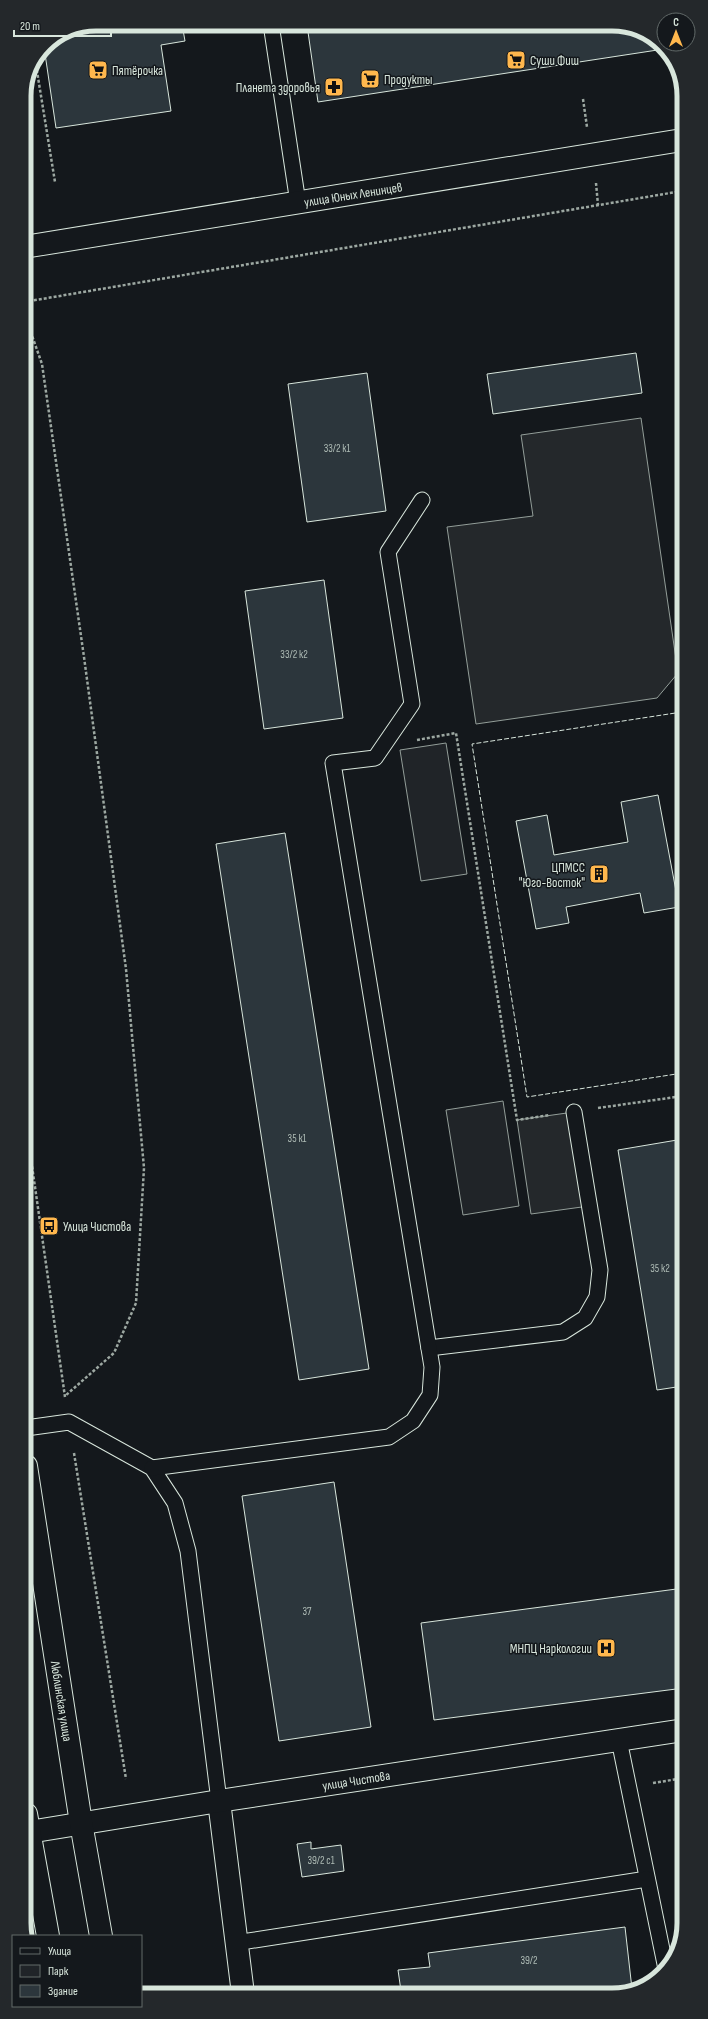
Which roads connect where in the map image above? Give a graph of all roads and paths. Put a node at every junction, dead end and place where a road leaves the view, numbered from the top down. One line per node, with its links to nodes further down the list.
1 (272, 31): 6 (lane)
2 (37, 70): 4 (path)
3 (677, 141): 6 (main road, улица Юных Ленинцев)
4 (55, 182)
5 (677, 192): 8 (path)
6 (298, 203): 7 (main road, улица Юных Ленинцев)
7 (31, 246)
8 (31, 301)
9 (31, 333): 15 (path)
10 (422, 500): 11 (lane)
11 (383, 746): 13 (path); 14 (lane)
12 (677, 1097): 13 (path)
13 (574, 1112): 14 (lane)
14 (429, 1348): 17 (lane)
15 (65, 1396)
16 (31, 1427): 17 (lane)
17 (152, 1468): 23 (lane)
18 (31, 1499): 25 (main road, Люблинская улица)
19 (677, 1731): 20 (main road, улица Чистова)
20 (619, 1740): 22 (lane); 23 (main road, улица Чистова)
21 (677, 1779): 22 (path)
22 (628, 1787): 27 (lane)
23 (219, 1801): 25 (main road, улица Чистова); 30 (main road)
24 (31, 1823): 25 (main road, улица Чистова)
25 (80, 1823): 29 (main road, Люблинская улица)
26 (31, 1840): 28 (main road)
27 (647, 1879): 30 (lane); 31 (lane)
28 (48, 1935)
29 (101, 1935)
30 (236, 1943): 32 (main road)
31 (665, 1962)
32 (242, 1988)

